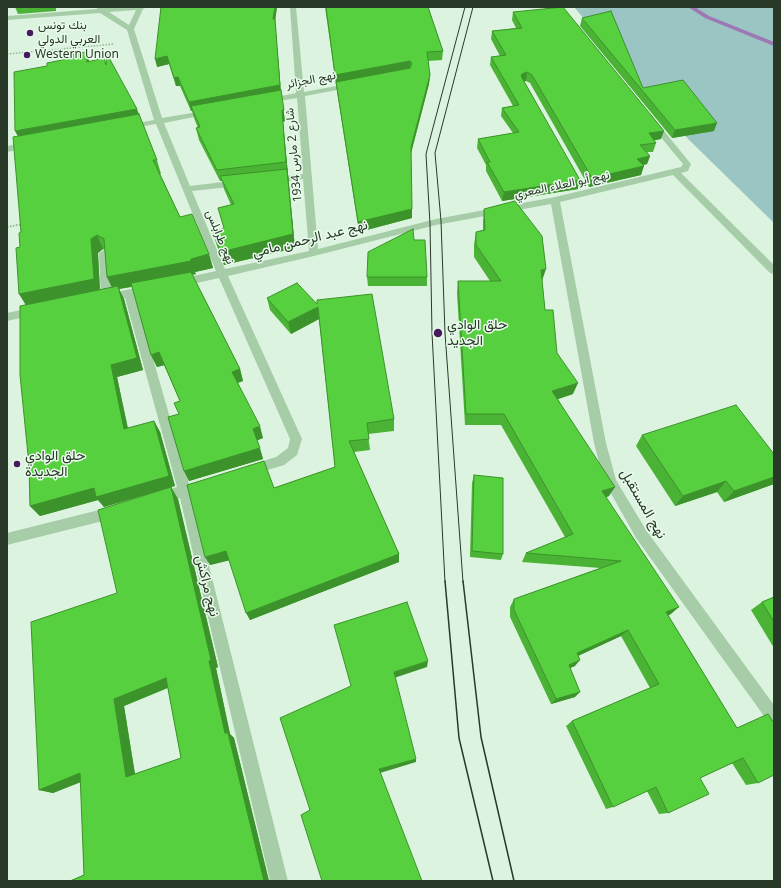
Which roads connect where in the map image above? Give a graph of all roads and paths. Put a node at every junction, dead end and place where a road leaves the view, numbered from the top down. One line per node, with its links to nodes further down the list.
1 (141, 7): 2 (street); 4 (street); 6 (street)
2 (145, 7)
3 (293, 7): 10 (street, شارع 2 مارس 1934)
4 (101, 8): 5 (street); 6 (street)
5 (7, 18)
6 (130, 29): 7 (street, نهج طرابلس)
7 (134, 42): 8 (path); 14 (street, نهج طرابلس)
8 (7, 54)
9 (361, 83): 10 (street, نهج الجزائر)
10 (301, 95): 11 (street, نهج الجزائر); 19 (street, شارع 2 مارس 1934)
11 (256, 103)
12 (218, 110): 14 (street)
13 (648, 116): 18 (street, نهج أبو العلاء المعري)
14 (159, 121): 15 (street); 22 (street, نهج طرابلس)
15 (121, 128)
16 (37, 144): 17 (street)
17 (7, 149)
18 (675, 172): 23 (street, نهج أبو العلاء المعري); 29 (street)
19 (308, 176): 20 (street); 28 (street, شارع 2 مارس 1934)
20 (262, 181)
21 (247, 183): 22 (street)
22 (187, 189): 30 (street, نهج طرابلس)
23 (555, 200): 25 (street, نهج أبو العلاء المعري); 40 (street, نهج المستقبل)
24 (29, 222): 26 (path)
25 (430, 224): 28 (street, نهج عبد الرحمن مامي)
26 (7, 227)
27 (104, 253): 31 (street, نهج عبد الرحمن مامي)
28 (314, 253): 30 (street, نهج عبد الرحمن مامي)
29 (774, 272)
30 (222, 274): 31 (street, نهج عبد الرحمن مامي); 34 (street, نهج طرابلس)
31 (129, 294): 36 (street, نهج مراكش)
32 (46, 309): 33 (street)
33 (7, 317)
34 (236, 475)
35 (214, 482): 36 (street)
36 (184, 490): 37 (street); 41 (street, نهج مراكش)
37 (147, 502)
38 (125, 509): 39 (street)
39 (7, 539)
40 (774, 718)
41 (279, 881)

